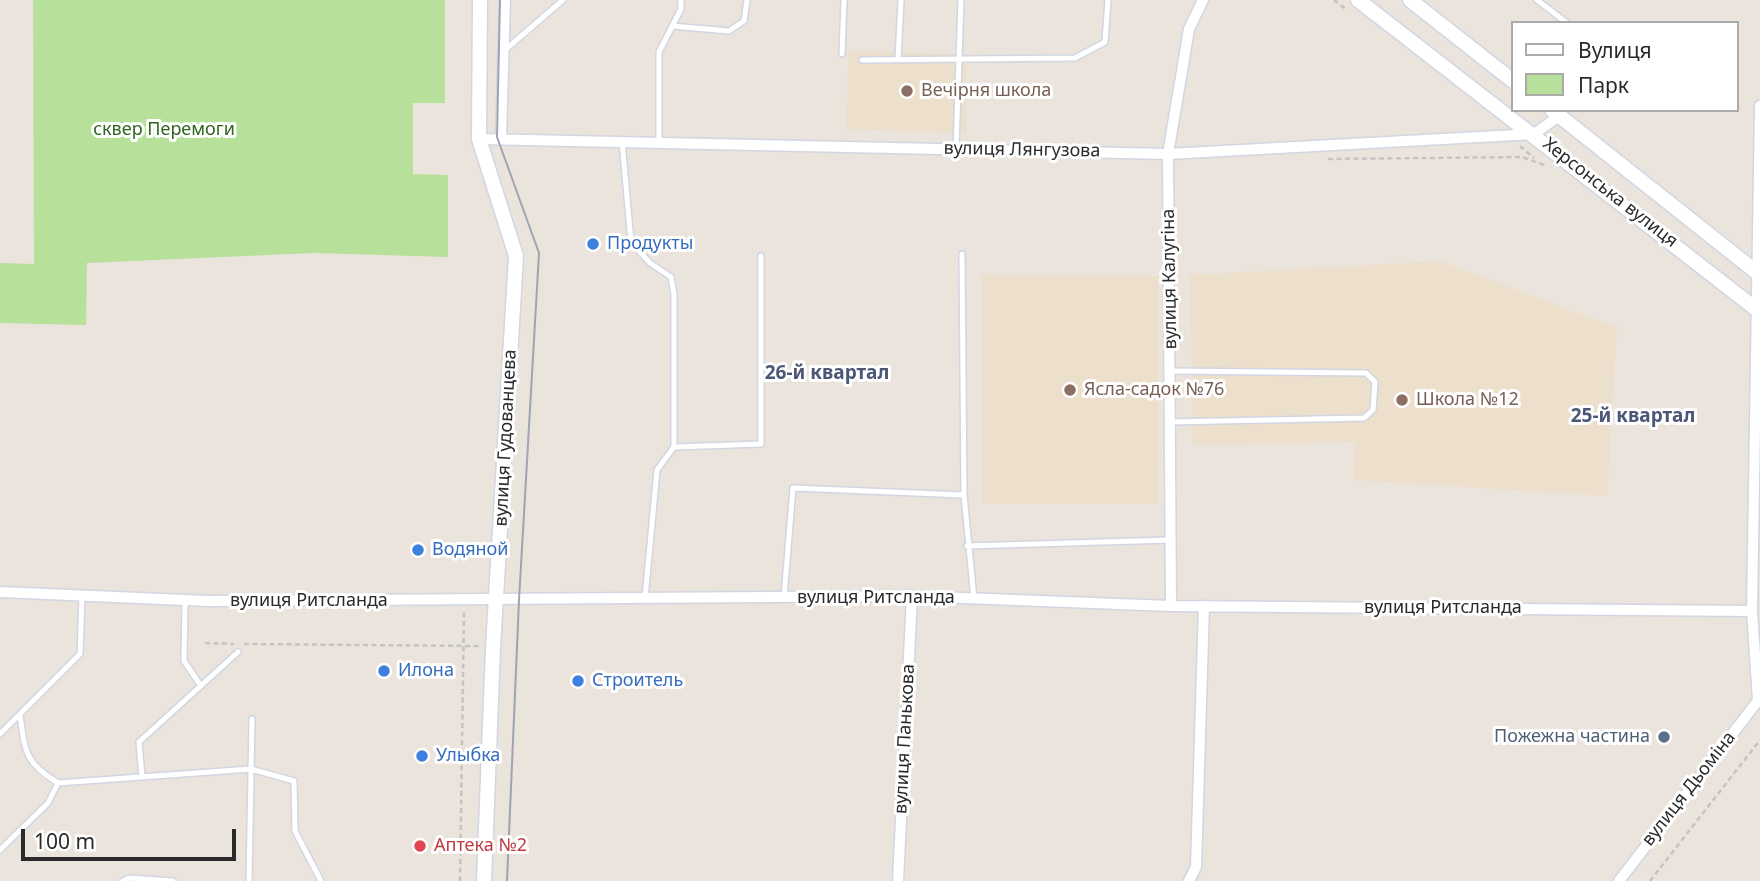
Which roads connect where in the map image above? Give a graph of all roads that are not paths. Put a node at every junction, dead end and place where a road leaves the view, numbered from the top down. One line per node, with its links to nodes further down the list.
1 (480, 0): 27 (street, вулиця Гудованцева)
2 (505, 0): 16 (street)
3 (563, 0): 16 (lane)
4 (681, 0): 15 (lane)
5 (747, 0): 15 (lane)
6 (844, 0): 17 (lane)
7 (901, 0): 19 (lane)
8 (961, 0): 18 (lane)
9 (1108, 0): 18 (lane)
10 (1203, 0): 31 (street, вулиця Калугіна)
11 (1358, 0): 25 (street, Херсонська вулиця)
12 (1410, 0): 21 (street)
13 (1537, 0): 14 (lane)
14 (1564, 21)
15 (672, 26): 29 (lane)
16 (503, 51): 26 (street)
17 (842, 54)
18 (959, 58): 19 (lane); 30 (lane)
19 (898, 59): 20 (lane)
20 (862, 60)
21 (1512, 79)
22 (1760, 106): 24 (street)
23 (1555, 113): 25 (street); 34 (street, Херсонська вулиця)
24 (1760, 131): 34 (street)
25 (1534, 134): 31 (street, вулиця Лянгузова); 35 (street, Херсонська вулиця)
26 (500, 137): 27 (street, вулиця Лянгузова); 28 (street, вулиця Лянгузова)
27 (479, 139): 48 (street, вулиця Гудованцева)
28 (622, 140): 29 (street, вулиця Лянгузова); 38 (lane)
29 (659, 141): 30 (street, вулиця Лянгузова)
30 (956, 148): 31 (street, вулиця Лянгузова)
31 (1168, 154): 36 (street, вулиця Калугіна)
32 (962, 254): 39 (lane)
33 (761, 256): 38 (lane)
34 (1759, 274): 35 (street)
35 (1759, 311): 41 (street)
36 (1171, 371): 37 (street, вулиця Калугіна); 37 (lane)
37 (1171, 422): 40 (street, вулиця Калугіна)
38 (674, 447): 47 (lane)
39 (964, 495): 42 (lane); 46 (lane)
40 (1171, 540): 42 (lane); 51 (street, вулиця Калугіна)
41 (1756, 545): 53 (street)
42 (967, 546): 49 (lane)
43 (0, 592): 44 (street, вулиця Ритсланда)
44 (82, 596): 50 (street, вулиця Ритсланда); 57 (lane)
45 (912, 596): 46 (street, вулиця Ритсланда); 49 (street, вулиця Ритсланда); 69 (street, вулиця Панькова)
46 (784, 597): 47 (street, вулиця Ритсланда)
47 (645, 598): 48 (street, вулиця Ритсланда)
48 (497, 599): 50 (street, вулиця Ритсланда); 68 (street, вулиця Гудованцева)
49 (974, 599): 51 (street, вулиця Ритсланда)
50 (185, 600): 55 (lane)
51 (1171, 606): 52 (street, вулиця Ритсланда)
52 (1204, 606): 53 (street, вулиця Ритсланда); 70 (street)
53 (1752, 611): 56 (street)
54 (239, 652): 55 (lane)
55 (201, 686): 61 (lane)
56 (1759, 699): 71 (street, вулиця Дьоміна)
57 (20, 715): 59 (lane); 62 (lane)
58 (252, 719): 60 (lane)
59 (0, 734)
60 (251, 769): 61 (lane); 66 (lane); 67 (lane)
61 (142, 777): 62 (lane)
62 (58, 783): 63 (lane)
63 (0, 850)
64 (123, 881): 65 (lane)
65 (173, 881)
66 (249, 881)
67 (321, 881)
68 (484, 881)
69 (898, 881)
70 (1189, 881)
71 (1619, 881)

